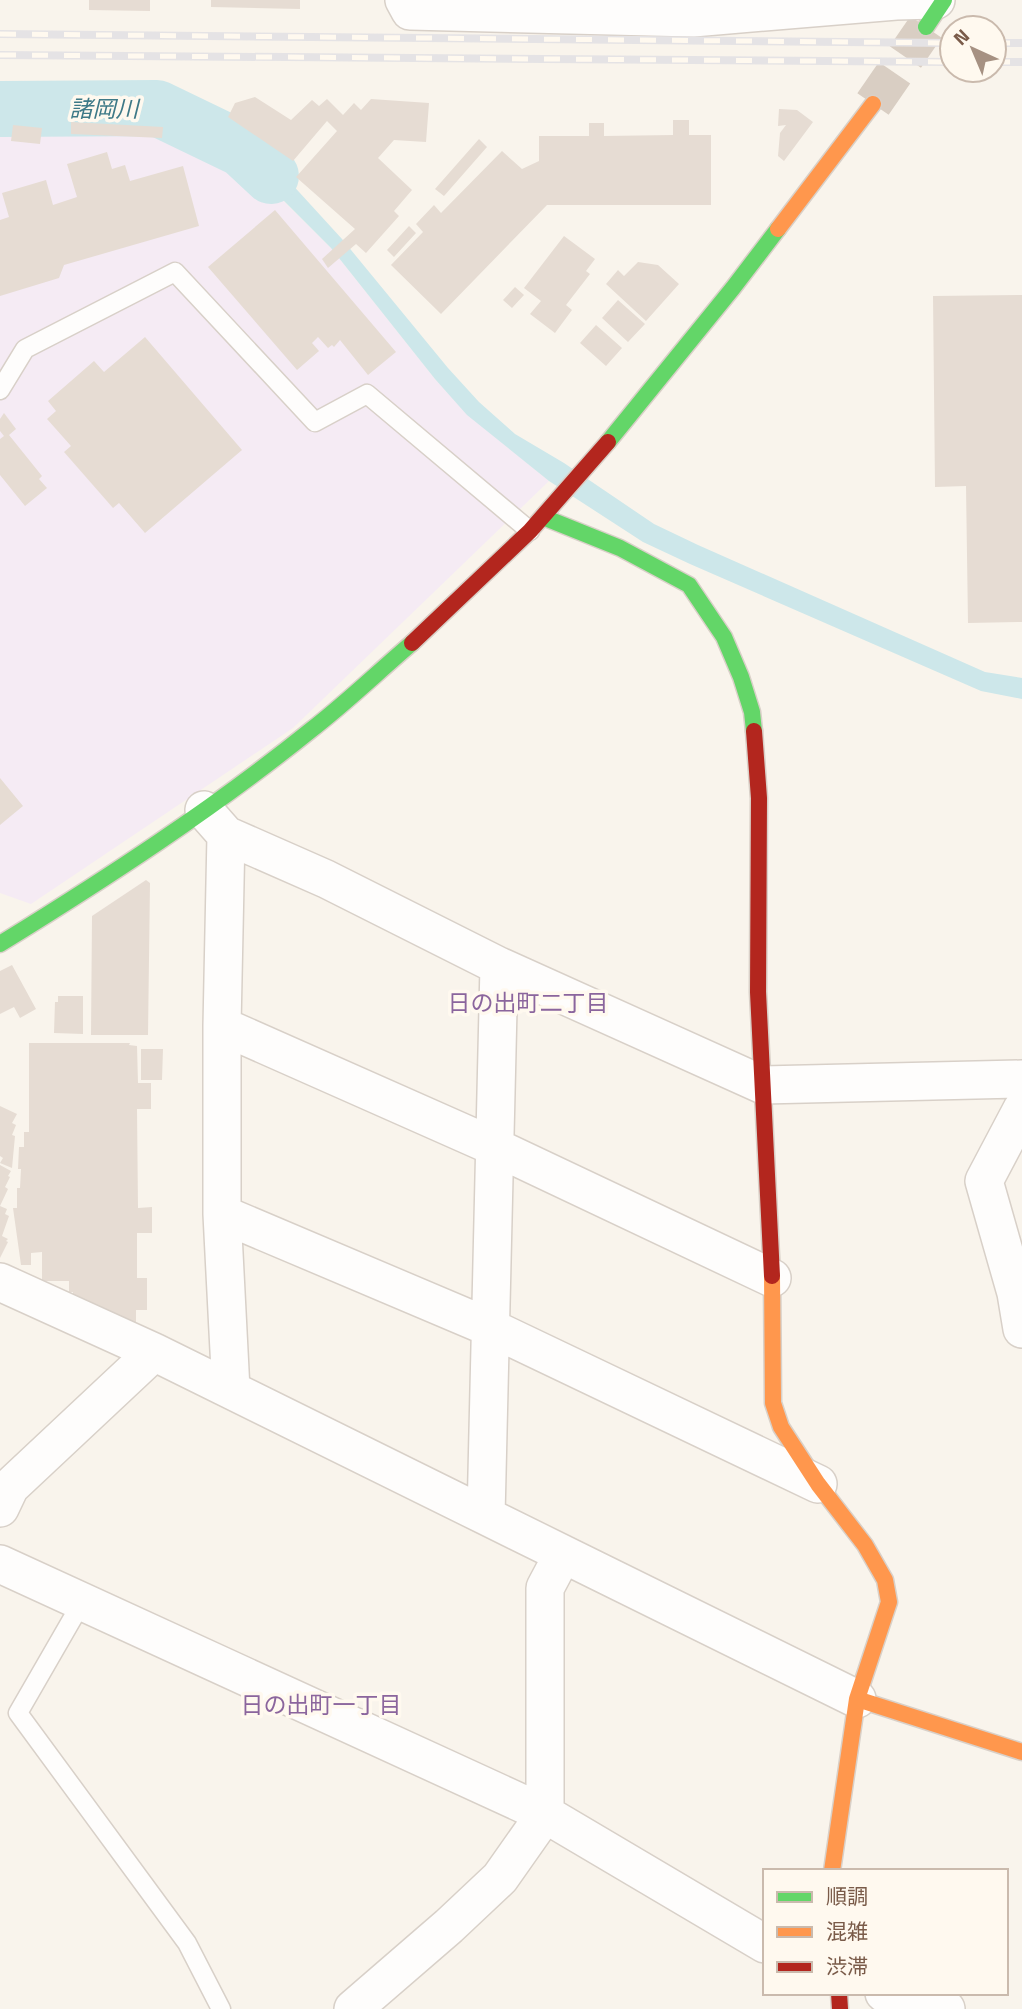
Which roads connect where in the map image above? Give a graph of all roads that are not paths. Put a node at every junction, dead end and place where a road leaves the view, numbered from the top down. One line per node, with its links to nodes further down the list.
1 (404, 0): 4 (street)
2 (944, 0): 3 (street)
3 (912, 6): 4 (street)
4 (686, 9)
5 (873, 104): 7 (street)
6 (0, 390): 8 (lane)
7 (543, 517): 8 (street); 14 (street)
8 (530, 531): 9 (street)
9 (215, 823): 10 (street); 11 (street); 12 (street)
10 (0, 944)
11 (499, 966): 14 (street); 16 (street)
12 (222, 1026): 16 (street); 17 (street)
13 (1022, 1079): 14 (street)
14 (763, 1085): 18 (street)
15 (1022, 1109): 21 (street)
16 (495, 1147): 18 (street); 20 (street)
17 (222, 1214): 20 (street); 23 (street)
18 (772, 1278): 24 (street)
19 (0, 1282): 22 (street)
20 (491, 1328): 24 (street); 26 (street)
21 (1022, 1329)
22 (154, 1352): 23 (street); 25 (street)
23 (231, 1390): 26 (street)
24 (818, 1484): 30 (street)
25 (0, 1508)
26 (486, 1516): 27 (street)
27 (563, 1554): 30 (street); 32 (street)
28 (0, 1564): 29 (street)
29 (82, 1602): 32 (street); 36 (lane)
30 (858, 1699): 31 (street); 33 (street)
31 (1022, 1752)
32 (545, 1814): 34 (street); 37 (street)
33 (832, 1869)
34 (763, 1943)
35 (892, 1995): 38 (street)
36 (221, 2009)
37 (353, 2009)
38 (946, 2009)

